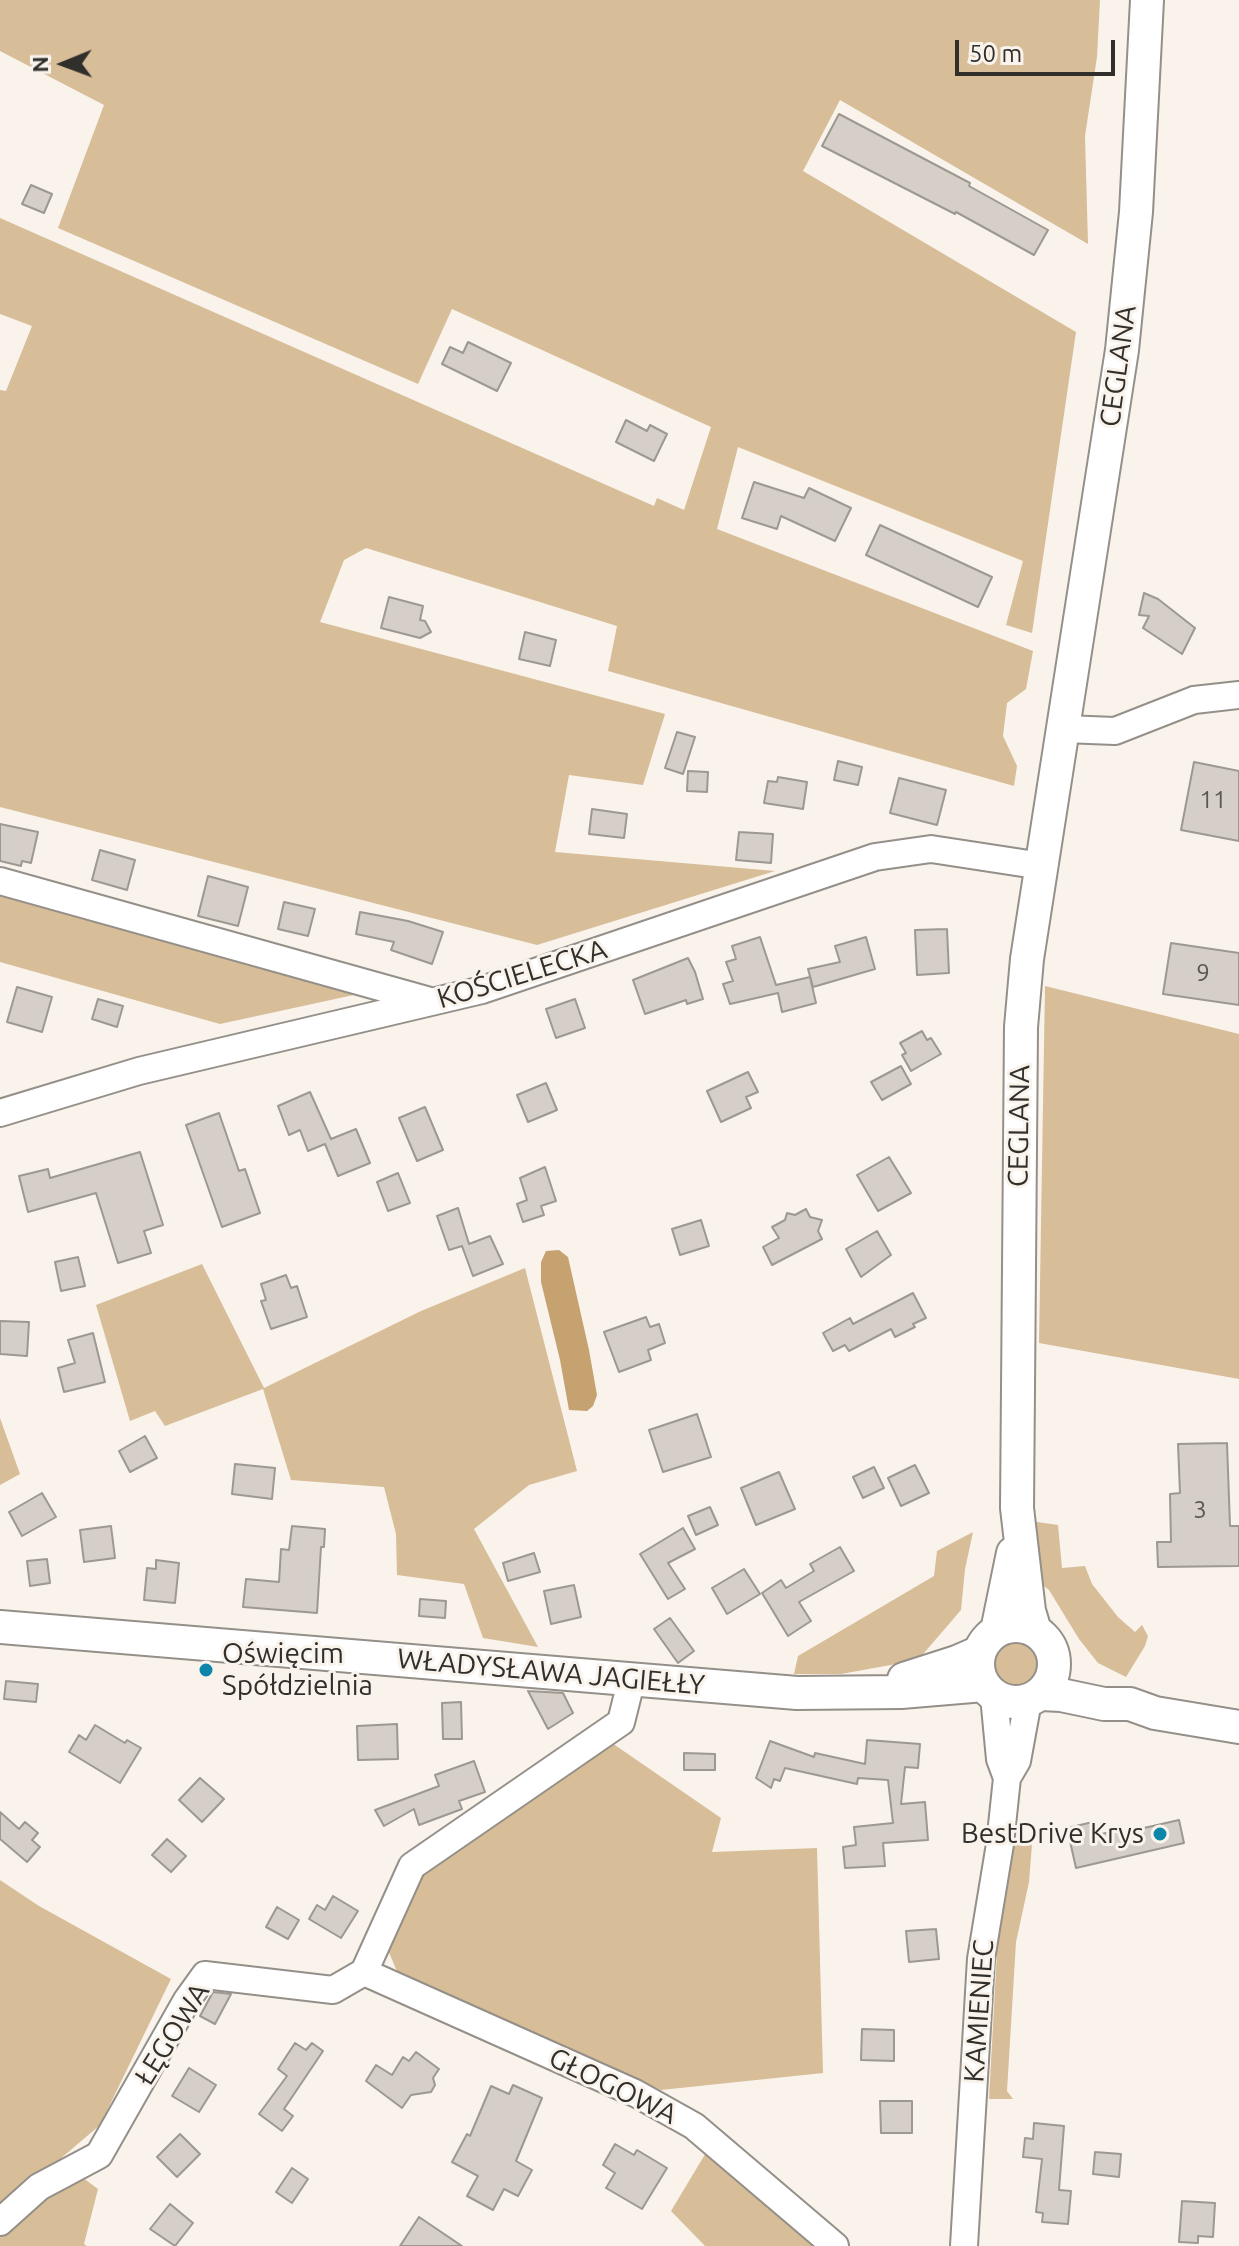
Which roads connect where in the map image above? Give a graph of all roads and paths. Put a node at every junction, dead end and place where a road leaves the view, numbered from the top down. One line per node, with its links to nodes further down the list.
1 (1147, 0): 3 (street, CEGLANA)
2 (1239, 695): 3 (street)
3 (1064, 729): 4 (street, CEGLANA)
4 (1042, 866): 6 (street, KOŚCIELECKA); 8 (street, CEGLANA)
5 (0, 881): 6 (street)
6 (434, 1002): 7 (street, KOŚCIELECKA)
7 (0, 1113)
8 (1017, 1526): 10 (street, CEGLANA); 11 (street, CEGLANA)
9 (0, 1627): 13 (street, WŁADYSŁAWA JAGIEŁŁY)
10 (1035, 1631): 11 (street); 12 (street)
11 (988, 1641): 14 (street); 15 (street, WŁADYSŁAWA JAGIEŁŁY)
12 (1054, 1660): 16 (street); 17 (street)
13 (632, 1678): 15 (street, WŁADYSŁAWA JAGIEŁŁY); 20 (street)
14 (989, 1690): 15 (street, WŁADYSŁAWA JAGIEŁŁY); 16 (street); 19 (street, KAMIENIEC)
15 (864, 1692)
16 (1034, 1698): 17 (street); 19 (street, KAMIENIEC)
17 (1130, 1704): 18 (street)
18 (1239, 1727)
19 (1007, 1778): 23 (street, KAMIENIEC)
20 (364, 1972): 21 (street, ŁĘGOWA); 22 (street, GŁOGOWA)
21 (0, 2222)
22 (835, 2246)
23 (964, 2246)

